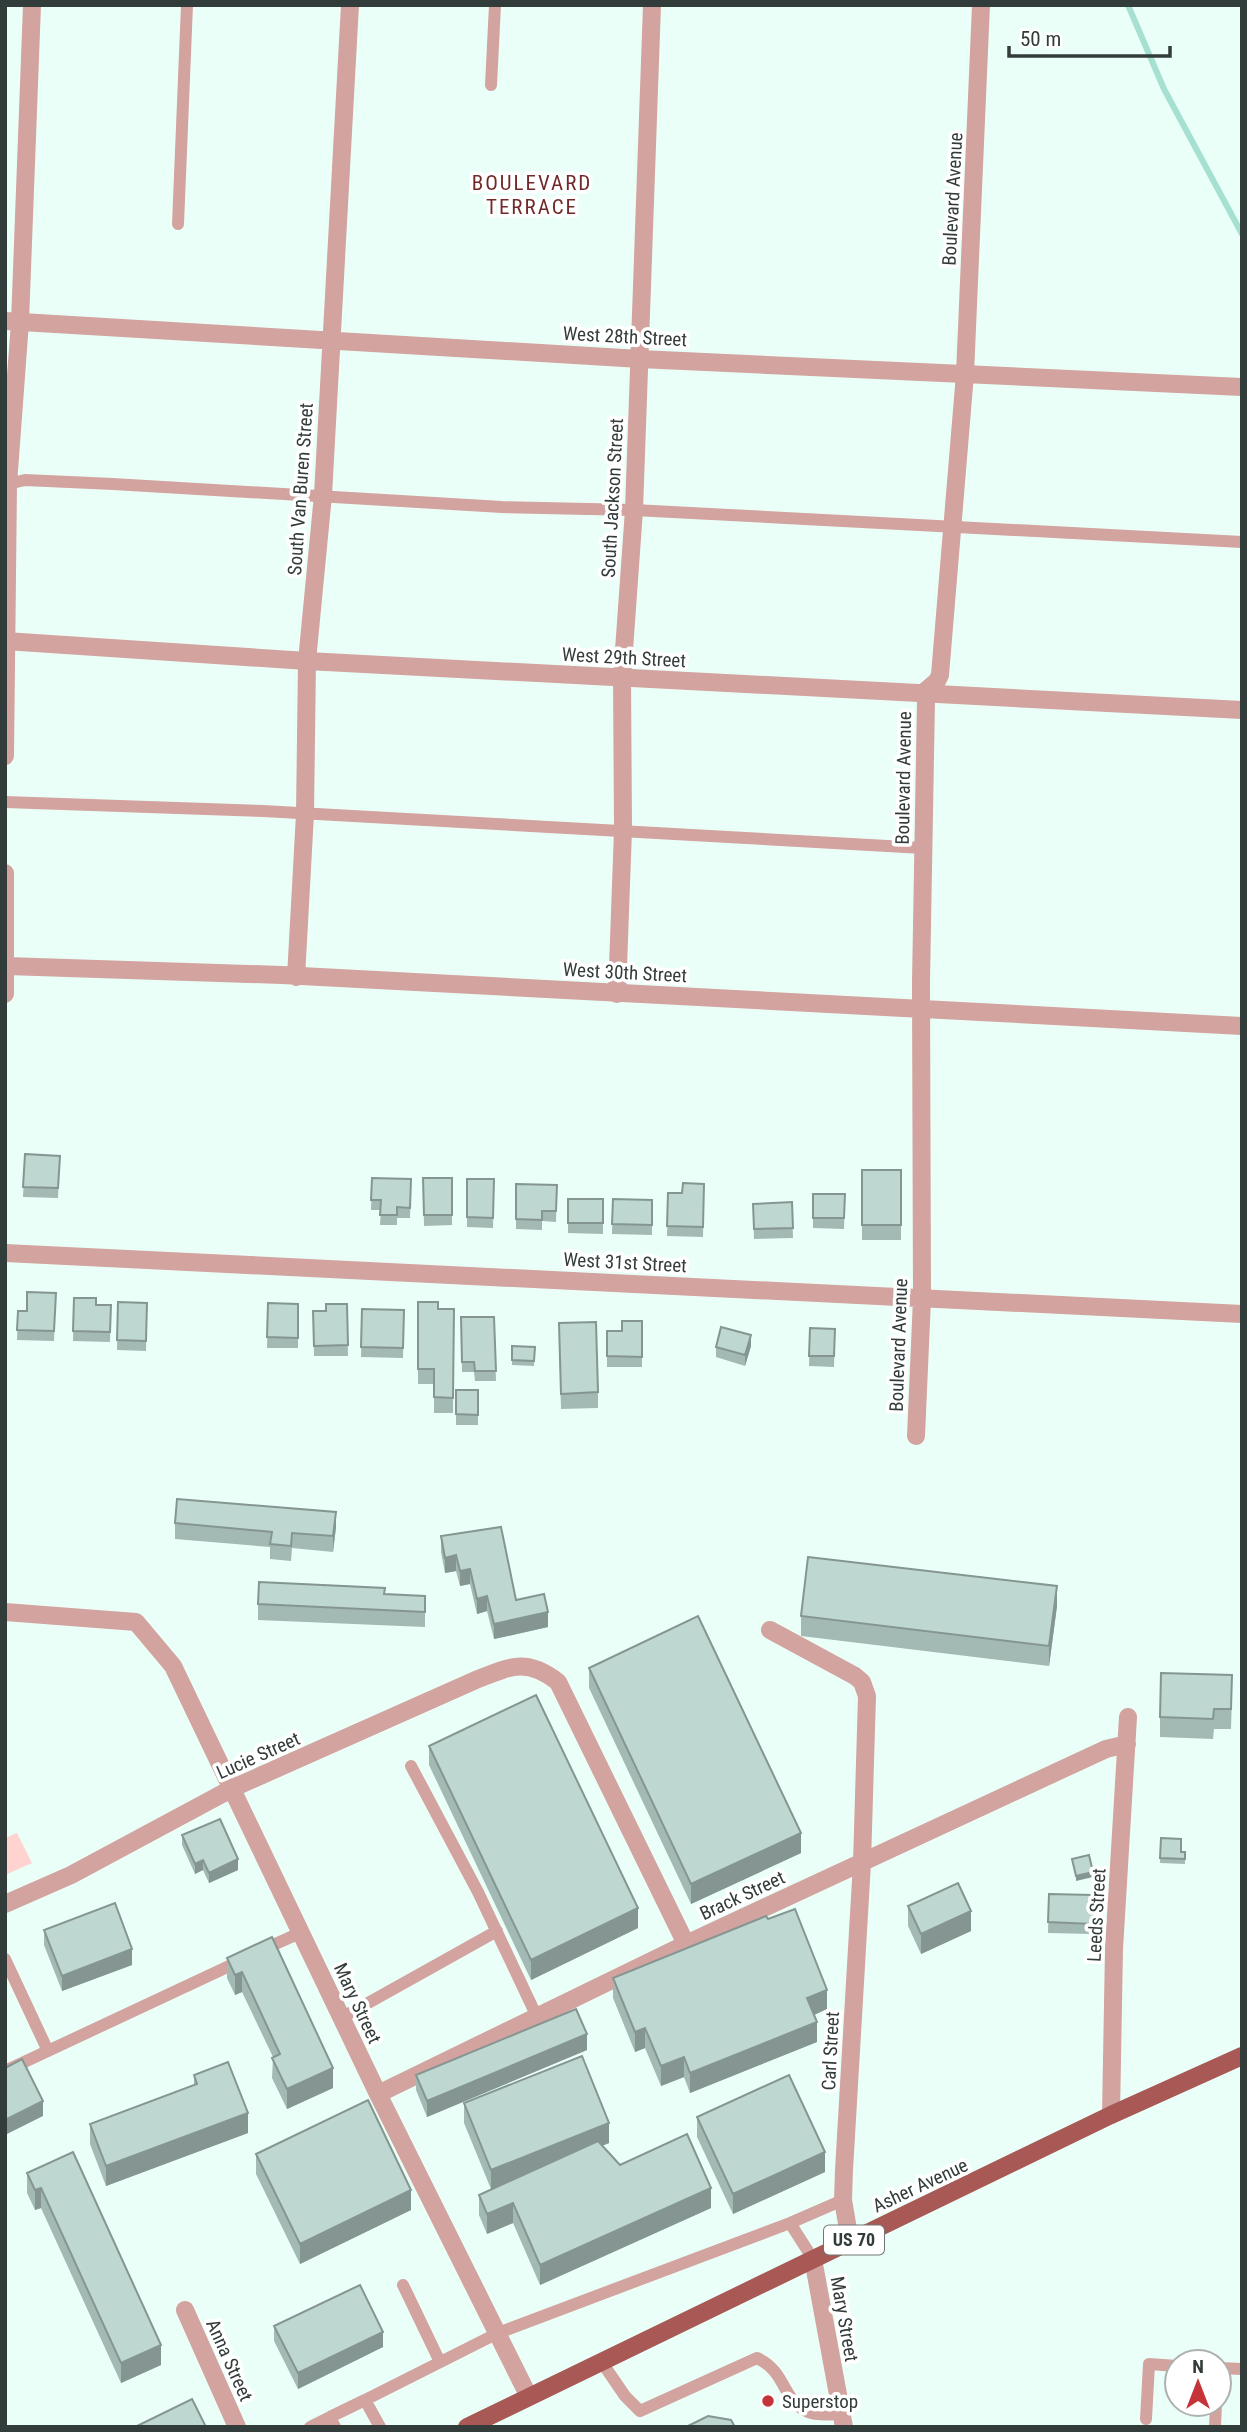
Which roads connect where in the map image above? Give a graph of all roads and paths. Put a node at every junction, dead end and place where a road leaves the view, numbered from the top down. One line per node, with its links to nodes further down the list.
1 (32, 5): 9 (street)
2 (187, 5): 8 (lane)
3 (350, 5): 10 (street, South Van Buren Street)
4 (495, 5): 7 (lane)
5 (652, 5): 11 (street, South Jackson Street)
6 (981, 5): 12 (street, Boulevard Avenue)
7 (492, 85)
8 (178, 224)
9 (13, 322): 10 (street, West 28th Street); 14 (street)
10 (331, 339): 11 (street, West 28th Street); 15 (street, South Van Buren Street)
11 (639, 359): 12 (street, West 28th Street); 16 (street, South Jackson Street)
12 (965, 374): 13 (street, West 28th Street); 17 (street, Boulevard Avenue)
13 (1242, 387)
14 (8, 484): 15 (lane); 19 (street)
15 (323, 495): 16 (lane); 20 (street, South Van Buren Street)
16 (634, 510): 17 (lane); 21 (street, South Jackson Street)
17 (952, 528): 18 (lane); 22 (street, Boulevard Avenue)
18 (1242, 542)
19 (7, 641): 20 (street, West 29th Street); 24 (street)
20 (307, 661): 21 (street, West 29th Street); 26 (street, South Van Buren Street)
21 (622, 678): 22 (street, West 29th Street); 27 (street, South Jackson Street)
22 (923, 693): 23 (street, West 29th Street); 28 (street, Boulevard Avenue)
23 (1242, 709)
24 (5, 756)
25 (5, 802): 26 (lane)
26 (305, 814): 27 (lane); 31 (street, South Van Buren Street)
27 (623, 830): 28 (lane); 34 (street, South Jackson Street)
28 (923, 848): 35 (street, Boulevard Avenue)
29 (5, 873): 30 (street)
30 (7, 966): 31 (street, West 30th Street); 32 (street)
31 (296, 976): 34 (street, West 30th Street)
32 (6, 987): 33 (street)
33 (5, 994)
34 (617, 994): 35 (street, West 30th Street)
35 (923, 1009): 36 (street, West 30th Street); 38 (street, Boulevard Avenue)
36 (1242, 1026)
37 (5, 1253): 38 (street, West 31st Street)
38 (922, 1299): 39 (street, West 31st Street); 40 (street, Boulevard Avenue)
39 (1242, 1314)
40 (916, 1436)
41 (5, 1612): 46 (street, Mary Street)
42 (770, 1630): 47 (street, Carl Street)
43 (1128, 1717): 44 (street, Leeds Street)
44 (1127, 1744): 47 (street, Brack Street); 59 (street, Leeds Street)
45 (411, 1766): 49 (lane)
46 (233, 1788): 48 (street, Lucie Street); 50 (street, Mary Street); 51 (street, Lucie Street)
47 (862, 1863): 51 (street, Brack Street); 60 (street, Carl Street)
48 (5, 1903)
49 (497, 1931): 53 (lane); 54 (lane)
50 (302, 1932): 53 (street, Mary Street); 55 (lane)
51 (686, 1944): 54 (street, Brack Street)
52 (5, 1959): 55 (lane)
53 (343, 2017): 58 (street, Mary Street)
54 (537, 2017): 58 (street, Brack Street)
55 (48, 2051): 57 (lane)
56 (1242, 2056): 59 (main road, Asher Avenue / US 70)
57 (5, 2071)
58 (378, 2094): 66 (street, Mary Street)
59 (1111, 2115): 62 (main road, Asher Avenue / US 70)
60 (843, 2200): 61 (lane); 62 (street, Carl Street)
61 (790, 2222): 63 (lane); 66 (lane)
62 (850, 2241): 63 (main road, Asher Avenue / US 70)
63 (813, 2259): 67 (main road, Asher Avenue / US 70); 73 (street, Mary Street)
64 (403, 2285): 68 (lane)
65 (185, 2310): 75 (street, Anna Street)
66 (498, 2333): 68 (lane); 70 (street, Mary Street)
67 (601, 2361): 70 (main road, Asher Avenue / US 70); 73 (lane)
68 (440, 2362): 71 (lane)
69 (1163, 2365): 72 (lane)
70 (528, 2395): 78 (main road, Asher Avenue / US 70)
71 (365, 2400): 74 (lane); 77 (lane)
72 (1146, 2419)
73 (843, 2421)
74 (332, 2422): 76 (lane)
75 (237, 2427)
76 (310, 2427)
77 (380, 2427)
78 (467, 2427)

